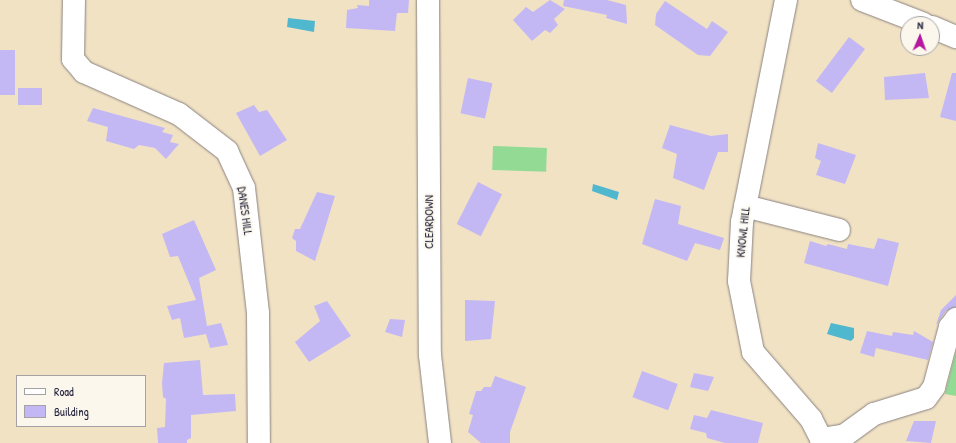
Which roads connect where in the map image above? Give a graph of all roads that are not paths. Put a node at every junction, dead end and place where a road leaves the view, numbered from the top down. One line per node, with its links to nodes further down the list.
1 (74, 0): 12 (street, DANES HILL)
2 (428, 0): 13 (street, CLEARDOWN)
3 (786, 0): 8 (street, KNOWL HILL)
4 (862, 0): 5 (street)
5 (903, 16)
6 (940, 30): 7 (street)
7 (956, 36)
8 (745, 206): 9 (street); 11 (street, KNOWL HILL)
9 (839, 230)
10 (956, 319): 11 (street)
11 (822, 441)
12 (259, 443)
13 (440, 443)

